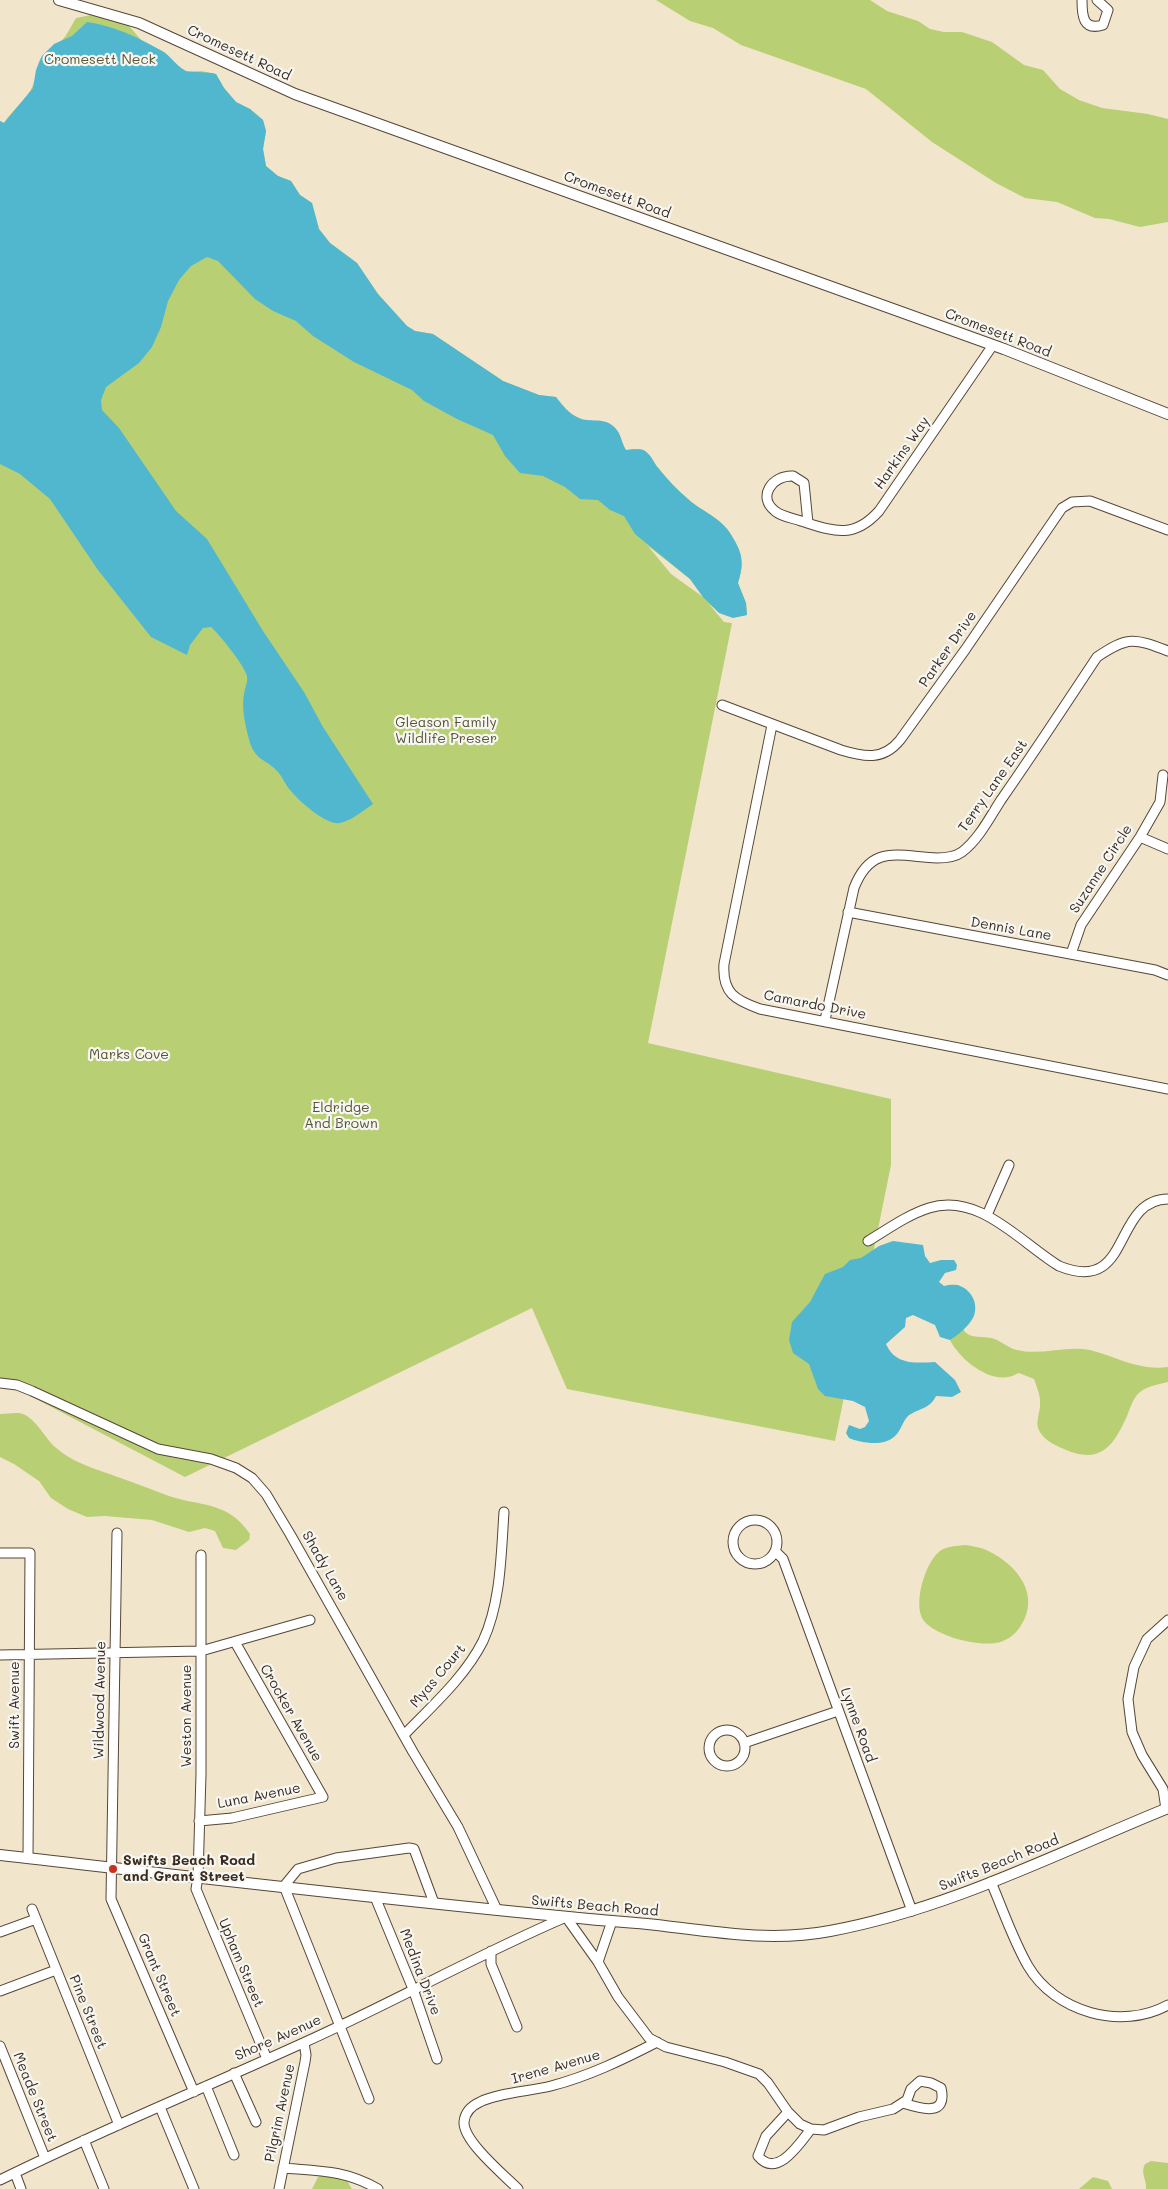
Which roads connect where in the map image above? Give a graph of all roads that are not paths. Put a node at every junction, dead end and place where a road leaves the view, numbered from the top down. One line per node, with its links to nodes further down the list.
1 (59, 0): 4 (street, Cromesett Road)
2 (1082, 0): 3 (street)
3 (1097, 0)
4 (993, 345): 5 (street, Cromesett Road); 6 (street, Harkins Way)
5 (1168, 414)
6 (808, 523): 6 (street, Harkins Way)
7 (1168, 530): 10 (street, Parker Drive)
8 (1168, 651): 14 (street, Terry Lane East)
9 (722, 705): 10 (street, Parker Drive)
10 (772, 725): 17 (street, Camardo Drive)
11 (1162, 775): 12 (street, Suzanne Circle)
12 (1140, 837): 13 (street); 15 (street, Suzanne Circle)
13 (1168, 849)
14 (848, 912): 15 (street, Dennis Lane); 17 (street, Terry Lane East)
15 (1071, 954): 16 (street, Dennis Lane)
16 (1168, 975)
17 (825, 1020): 18 (street, Camardo Drive)
18 (1168, 1089)
19 (1009, 1165): 21 (street)
20 (1168, 1199): 21 (street)
21 (987, 1214): 22 (street)
22 (868, 1241)
23 (0, 1383): 37 (street, Shady Lane)
24 (504, 1512): 37 (street, Myas Court)
25 (117, 1533): 33 (street, Wildwood Avenue)
26 (774, 1551): 26 (street, Lynne Road); 36 (street, Lynne Road)
27 (0, 1553): 35 (street, Swift Avenue)
28 (200, 1555): 32 (street, Weston Avenue)
29 (310, 1620): 31 (street)
30 (1168, 1620): 40 (street)
31 (234, 1642): 32 (street); 39 (street, Crocker Avenue)
32 (201, 1651): 33 (street); 41 (street, Weston Avenue)
33 (114, 1654): 35 (street); 44 (street, Wildwood Avenue)
34 (0, 1655): 35 (street)
35 (29, 1656): 43 (street, Swift Avenue)
36 (838, 1710): 38 (street); 52 (street, Lynne Road)
37 (404, 1735): 51 (street, Shady Lane)
38 (744, 1744): 38 (street)
39 (323, 1797): 41 (street, Luna Avenue)
40 (1167, 1808): 46 (street, Swifts Beach Road)
41 (199, 1821): 45 (street, Weston Avenue)
42 (0, 1855): 43 (street, Swifts Beach Road)
43 (28, 1858): 44 (street, Swifts Beach Road)
44 (112, 1868): 45 (street, Swifts Beach Road); 72 (street, Grant Street)
45 (198, 1877): 47 (street, Swifts Beach Road); 68 (street, Upham Street)
46 (991, 1882): 52 (street, Swifts Beach Road); 62 (street)
47 (284, 1886): 48 (street, Swifts Beach Road); 49 (street); 63 (street)
48 (375, 1896): 49 (street, Swifts Beach Road); 60 (street, Medina Drive)
49 (434, 1903): 51 (street, Swifts Beach Road)
50 (32, 1909): 54 (street, Pine Street)
51 (497, 1910): 53 (street, Swifts Beach Road)
52 (912, 1911): 55 (street, Swifts Beach Road)
53 (566, 1917): 55 (street, Swifts Beach Road); 57 (street, Shore Avenue); 58 (street)
54 (36, 1919): 56 (street); 59 (street, Pine Street)
55 (612, 1921): 58 (street)
56 (0, 1932)
57 (491, 1950): 60 (street, Shore Avenue); 64 (street)
58 (598, 1962): 65 (street)
59 (56, 1970): 61 (street); 78 (street, Pine Street)
60 (413, 1989): 63 (street, Shore Avenue); 69 (street, Medina Drive)
61 (0, 1991)
62 (1168, 2004)
63 (341, 2025): 66 (street, Shore Avenue); 73 (street)
64 (517, 2027)
65 (657, 2042): 76 (street); 91 (street, Irene Avenue)
66 (304, 2043): 68 (street, Shore Avenue); 83 (street, Pilgrim Avenue)
67 (0, 2046): 82 (street, Meade Street)
68 (267, 2059): 70 (street, Shore Avenue)
69 (437, 2059)
70 (234, 2073): 71 (street, Shore Avenue); 77 (street)
71 (206, 2086): 72 (street, Shore Avenue); 81 (street)
72 (194, 2092): 75 (street, Shore Avenue)
73 (369, 2099)
74 (903, 2103): 79 (street)
75 (160, 2107): 78 (street, Shore Avenue); 88 (street)
76 (788, 2112): 79 (street); 79 (street)
77 (256, 2122)
78 (120, 2124): 80 (street, Shore Avenue)
79 (811, 2129)
80 (84, 2140): 82 (street, Shore Avenue); 87 (street)
81 (234, 2154)
82 (46, 2158): 84 (street, Shore Avenue)
83 (283, 2168): 89 (street, Pilgrim Avenue); 90 (street)
84 (15, 2173): 85 (street, Shore Avenue); 86 (street)
85 (0, 2180)
86 (21, 2189)
87 (104, 2189)
88 (194, 2189)
89 (279, 2189)
90 (378, 2189)
91 (518, 2189)

